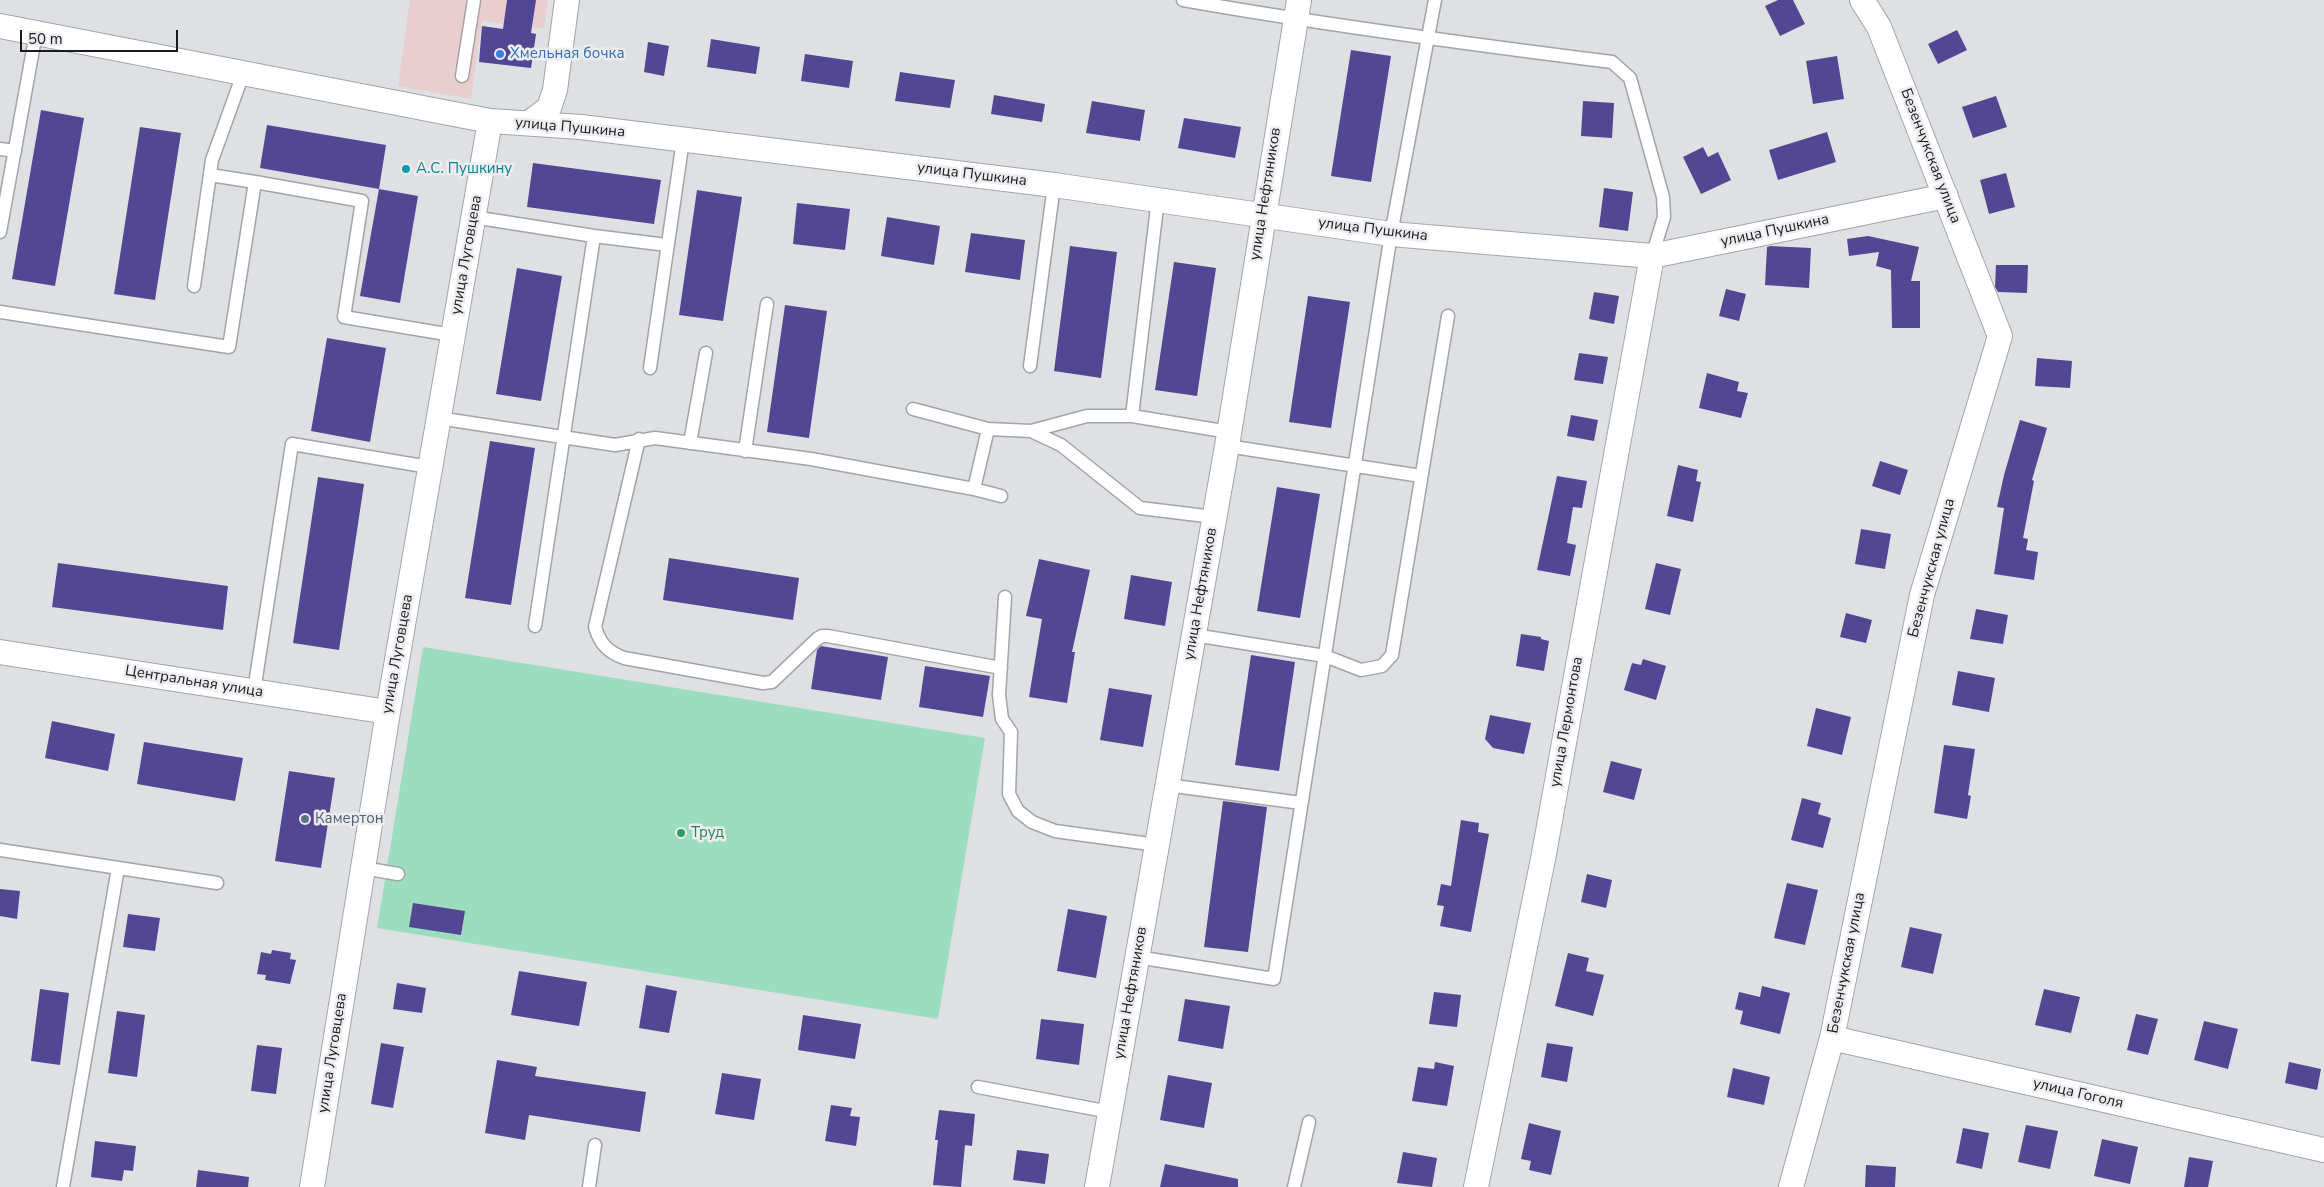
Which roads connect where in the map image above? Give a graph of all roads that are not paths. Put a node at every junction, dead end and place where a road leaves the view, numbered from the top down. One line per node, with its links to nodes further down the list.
1 (474, 0): 11 (lane)
2 (567, 0): 13 (street)
3 (1183, 0): 6 (lane)
4 (1434, 0): 9 (lane)
5 (1862, 0): 20 (street, Безенчукская улица)
6 (1297, 10): 9 (lane); 22 (street, улица Нефтяников)
7 (0, 26): 8 (street, улица Пушкина)
8 (36, 33): 10 (street, улица Пушкина); 16 (lane)
9 (1428, 39): 25 (lane); 28 (lane)
10 (242, 74): 12 (street, улица Пушкина); 17 (lane)
11 (462, 76)
12 (490, 121): 13 (street, улица Пушкина); 23 (street, улица Луговцева)
13 (529, 123): 14 (street, улица Пушкина)
14 (682, 140): 19 (street, улица Пушкина); 27 (lane)
15 (0, 149): 16 (lane)
16 (14, 151): 24 (lane)
17 (210, 176): 18 (lane); 29 (lane)
18 (255, 182): 31 (lane); 33 (lane)
19 (1054, 184): 21 (street, улица Пушкина); 35 (lane)
20 (1946, 196): 28 (street, улица Пушкина); 70 (street, Безенчукская улица)
21 (1158, 199): 22 (street, улица Пушкина); 38 (lane)
22 (1262, 216): 25 (street, улица Пушкина); 44 (street, улица Нефтяников)
23 (473, 217): 26 (lane); 33 (street, улица Луговцева)
24 (0, 232)
25 (1391, 234): 28 (street, улица Пушкина); 47 (lane)
26 (594, 236): 27 (lane); 42 (lane)
27 (666, 245): 36 (lane)
28 (1652, 256): 81 (street, улица Лермонтова)
29 (194, 286)
30 (767, 304): 46 (lane)
31 (0, 312)
32 (1448, 316): 49 (lane)
33 (452, 335): 39 (street, улица Луговцева)
34 (706, 353): 45 (lane)
35 (1030, 366)
36 (650, 368)
37 (913, 409): 40 (lane)
38 (1132, 416): 41 (lane); 44 (lane)
39 (438, 418): 42 (lane); 48 (street, улица Луговцева)
40 (988, 429): 41 (lane); 50 (lane)
41 (1032, 431): 52 (lane)
42 (564, 437): 43 (lane); 54 (lane)
43 (639, 439): 45 (lane); 58 (lane)
44 (1228, 439): 47 (lane); 52 (street, улица Нефтяников)
45 (690, 443): 46 (lane)
46 (745, 451): 50 (lane)
47 (1355, 466): 49 (lane); 57 (lane)
48 (430, 467): 59 (lane); 60 (street, улица Луговцева)
49 (1421, 476): 57 (lane)
50 (974, 489): 51 (lane)
51 (1001, 496)
52 (1214, 517): 55 (street, улица Нефтяников)
53 (1005, 597): 58 (lane)
54 (535, 626)
55 (1194, 635): 57 (lane); 61 (street, улица Нефтяников)
56 (0, 652): 59 (street, Центральная улица)
57 (1325, 656): 62 (lane)
58 (1001, 668): 63 (lane)
59 (254, 691): 60 (street, Центральная улица)
60 (388, 712): 66 (street, улица Луговцева)
61 (1167, 785): 62 (lane); 63 (street, улица Нефтяников)
62 (1302, 803): 69 (lane)
63 (1157, 845): 69 (street, улица Нефтяников)
64 (0, 850): 65 (lane)
65 (118, 868): 68 (lane); 76 (lane)
66 (363, 868): 67 (lane); 77 (street, улица Луговцева)
67 (398, 874)
68 (217, 883)
69 (1137, 957): 72 (street, улица Нефтяников)
70 (1832, 1038): 75 (street, улица Гоголя); 82 (street, Безенчукская улица)
71 (978, 1087): 72 (lane)
72 (1110, 1112): 79 (street, улица Нефтяников)
73 (1309, 1122): 80 (lane)
74 (595, 1145): 78 (lane)
75 (2324, 1150)
76 (63, 1187)
77 (312, 1187)
78 (589, 1187)
79 (1097, 1187)
80 (1294, 1187)
81 (1476, 1187)
82 (1791, 1187)

